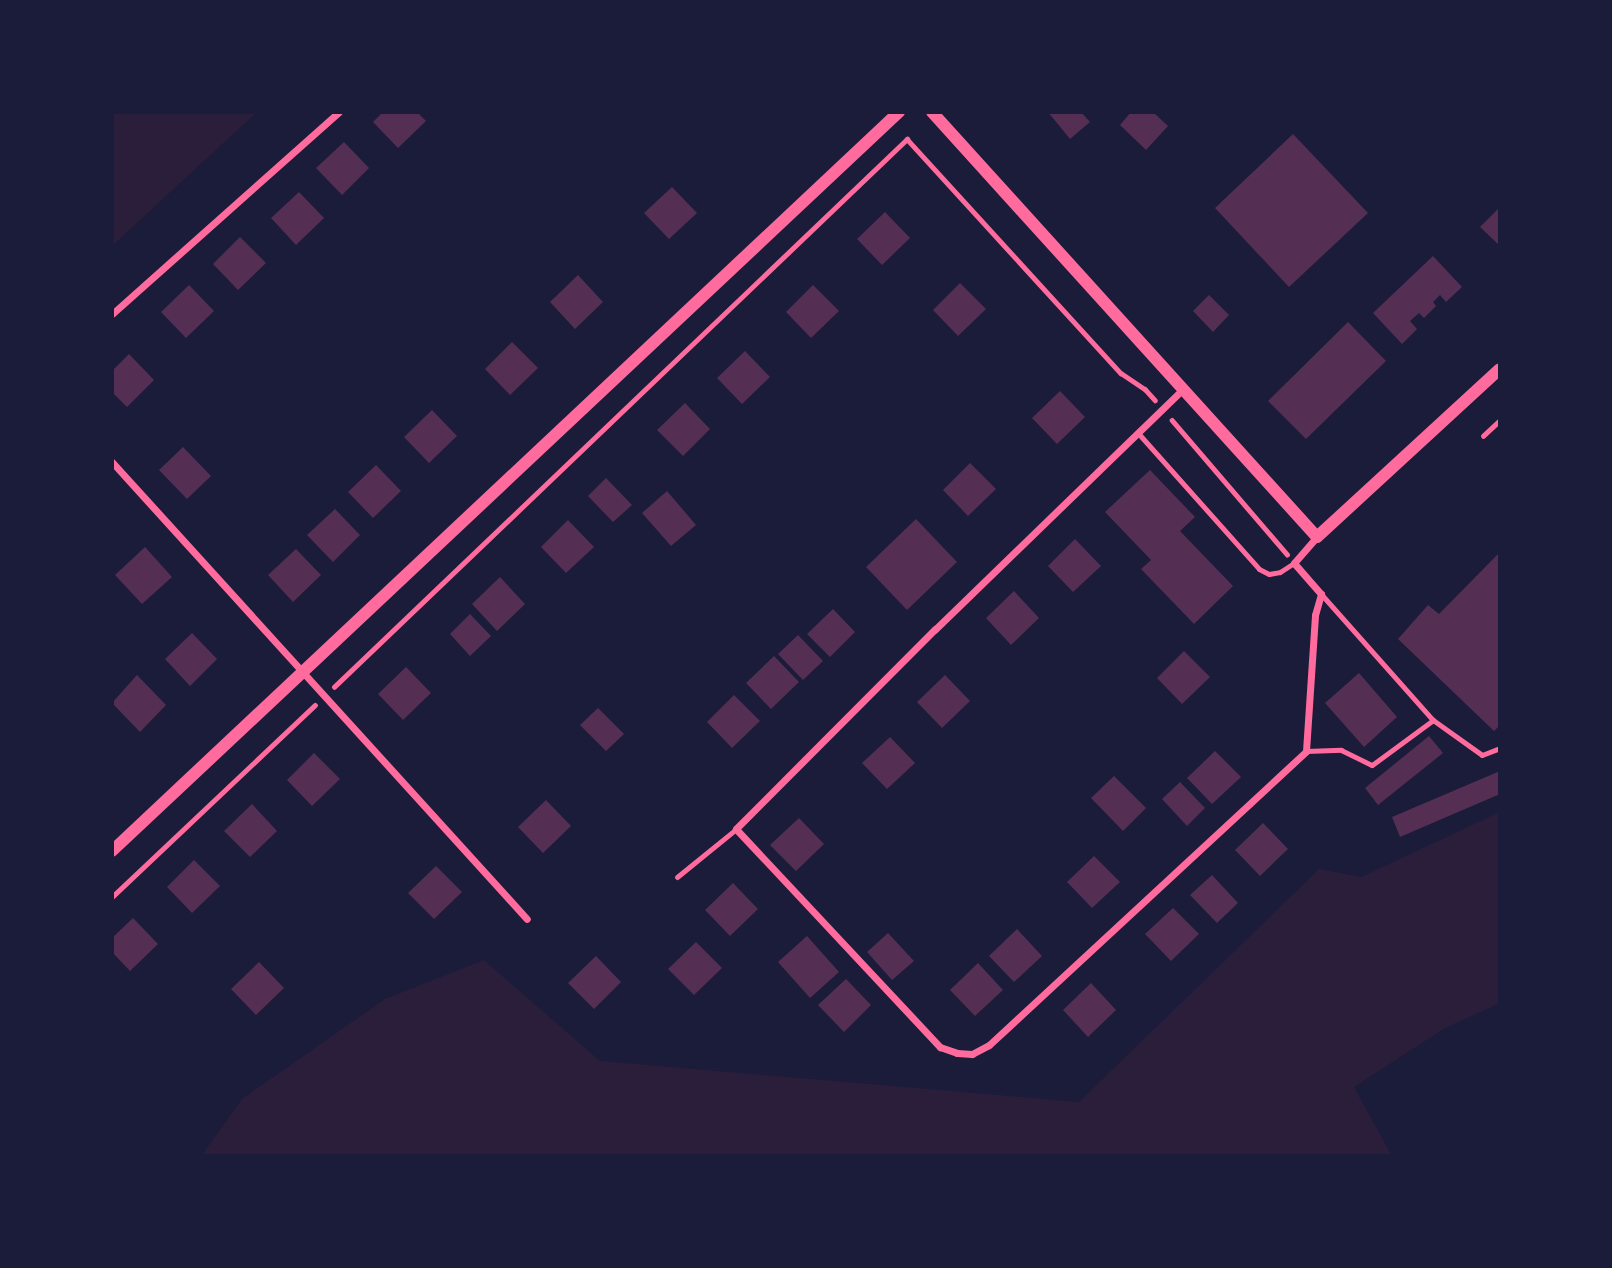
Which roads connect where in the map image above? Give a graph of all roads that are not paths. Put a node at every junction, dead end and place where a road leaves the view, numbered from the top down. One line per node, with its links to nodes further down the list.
1 (339, 112): 4 (street)
2 (899, 112): 12 (street)
3 (933, 112): 6 (street)
4 (112, 314)
5 (1500, 369): 9 (street)
6 (1182, 390): 7 (street); 9 (street)
7 (1138, 433): 10 (lane); 16 (street)
8 (112, 462): 12 (street)
9 (1317, 537): 10 (street)
10 (1294, 563): 11 (street)
11 (1321, 594): 13 (lane); 15 (street)
12 (303, 670): 17 (street); 19 (street)
13 (1433, 720): 14 (lane); 15 (lane)
14 (1500, 748)
15 (1306, 751): 16 (street)
16 (736, 829): 18 (lane)
17 (112, 851)
18 (677, 877)
19 (527, 919)

